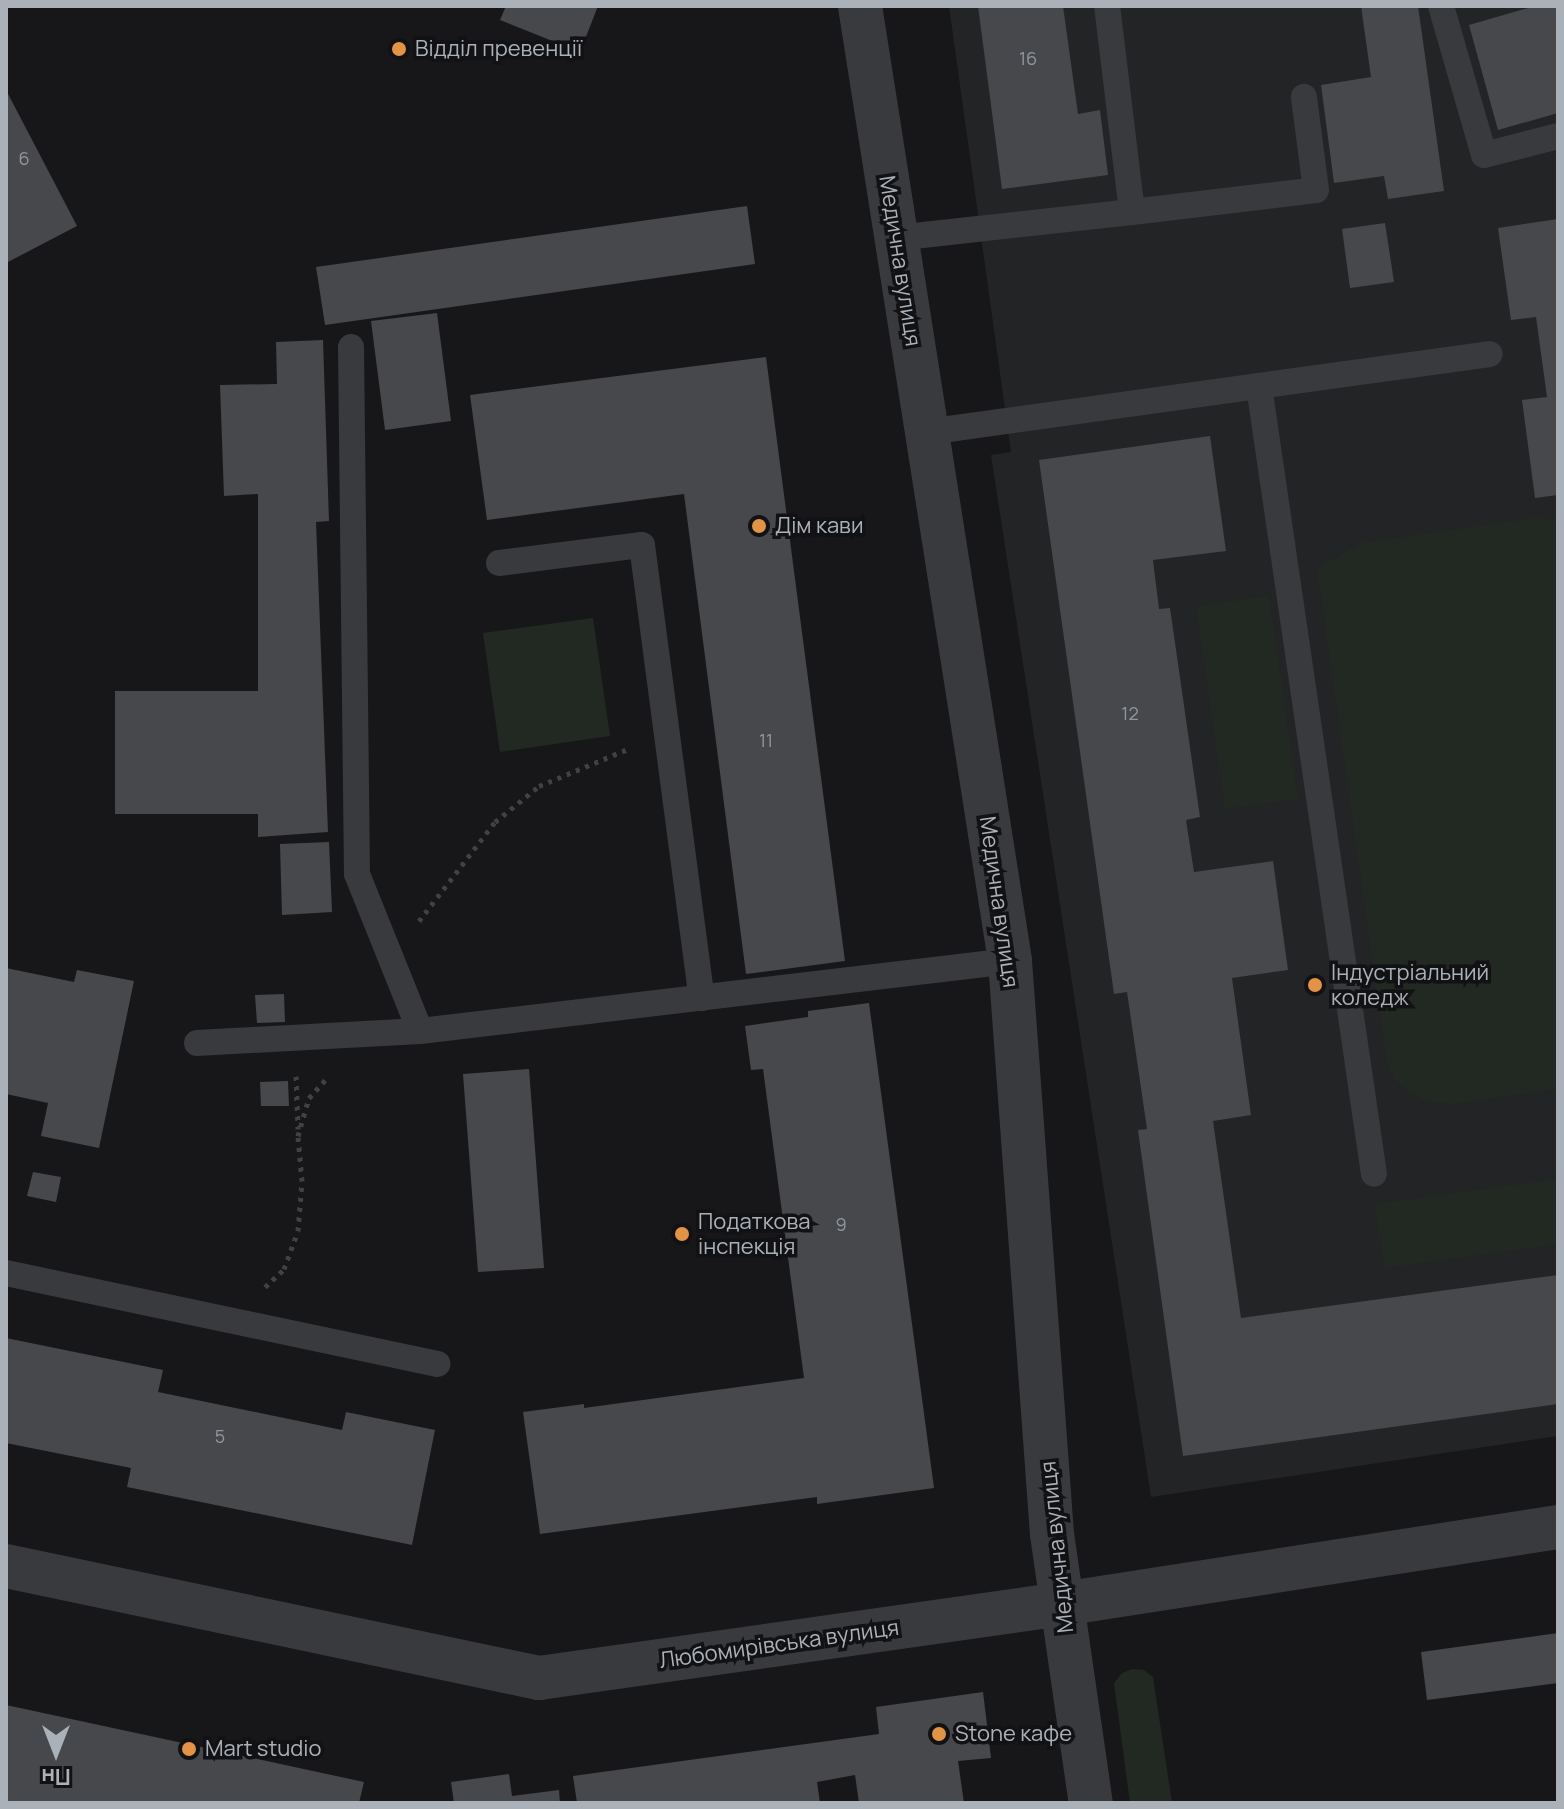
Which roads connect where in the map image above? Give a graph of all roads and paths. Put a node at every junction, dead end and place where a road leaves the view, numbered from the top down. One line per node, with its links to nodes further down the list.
1 (860, 6): 7 (street, Медична вулиця)
2 (1107, 6): 6 (lane)
3 (1441, 6): 5 (lane)
4 (1304, 97): 6 (lane)
5 (1558, 136)
6 (1132, 212): 7 (lane)
7 (896, 238): 11 (street, Медична вулиця)
8 (351, 347): 15 (lane)
9 (1490, 354): 10 (lane)
10 (1259, 386): 11 (lane); 22 (lane)
11 (927, 432): 14 (street, Медична вулиця)
12 (499, 563): 13 (lane)
13 (667, 733): 15 (path); 16 (lane)
14 (1010, 961): 16 (lane); 28 (street, Медична вулиця)
15 (392, 962): 17 (lane)
16 (702, 998): 17 (lane)
17 (420, 1031): 18 (lane)
18 (391, 1032): 19 (lane); 21 (path)
19 (297, 1039): 20 (lane); 21 (path)
20 (197, 1043)
21 (298, 1136): 24 (path)
22 (1374, 1174)
23 (6, 1273): 24 (lane)
24 (231, 1321): 25 (lane)
25 (438, 1364)
26 (1558, 1527): 28 (street, Любомирівська вулиця)
27 (6, 1566): 28 (street, Любомирівська вулиця)
28 (1062, 1604): 29 (street, Медична вулиця)
29 (1091, 1803)

